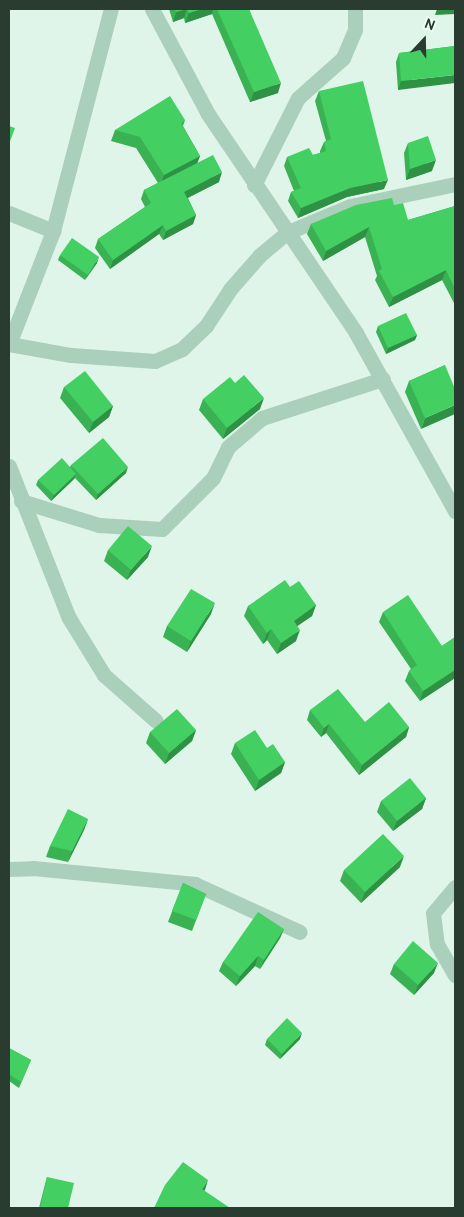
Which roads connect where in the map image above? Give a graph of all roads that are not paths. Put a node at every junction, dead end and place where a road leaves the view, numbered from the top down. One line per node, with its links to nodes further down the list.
1 (111, 9): 7 (street)
2 (152, 9): 5 (street)
3 (355, 9): 5 (street)
4 (455, 184): 8 (street)
5 (254, 185): 8 (street)
6 (9, 213): 7 (street)
7 (53, 231): 9 (street)
8 (286, 233): 9 (street); 10 (street)
9 (9, 344)
10 (383, 379): 12 (street); 13 (street)
11 (9, 466): 12 (street)
12 (21, 501): 14 (street)
13 (455, 510)
14 (156, 721)
15 (9, 869): 17 (street)
16 (455, 887): 18 (street)
17 (300, 932)
18 (455, 974)

